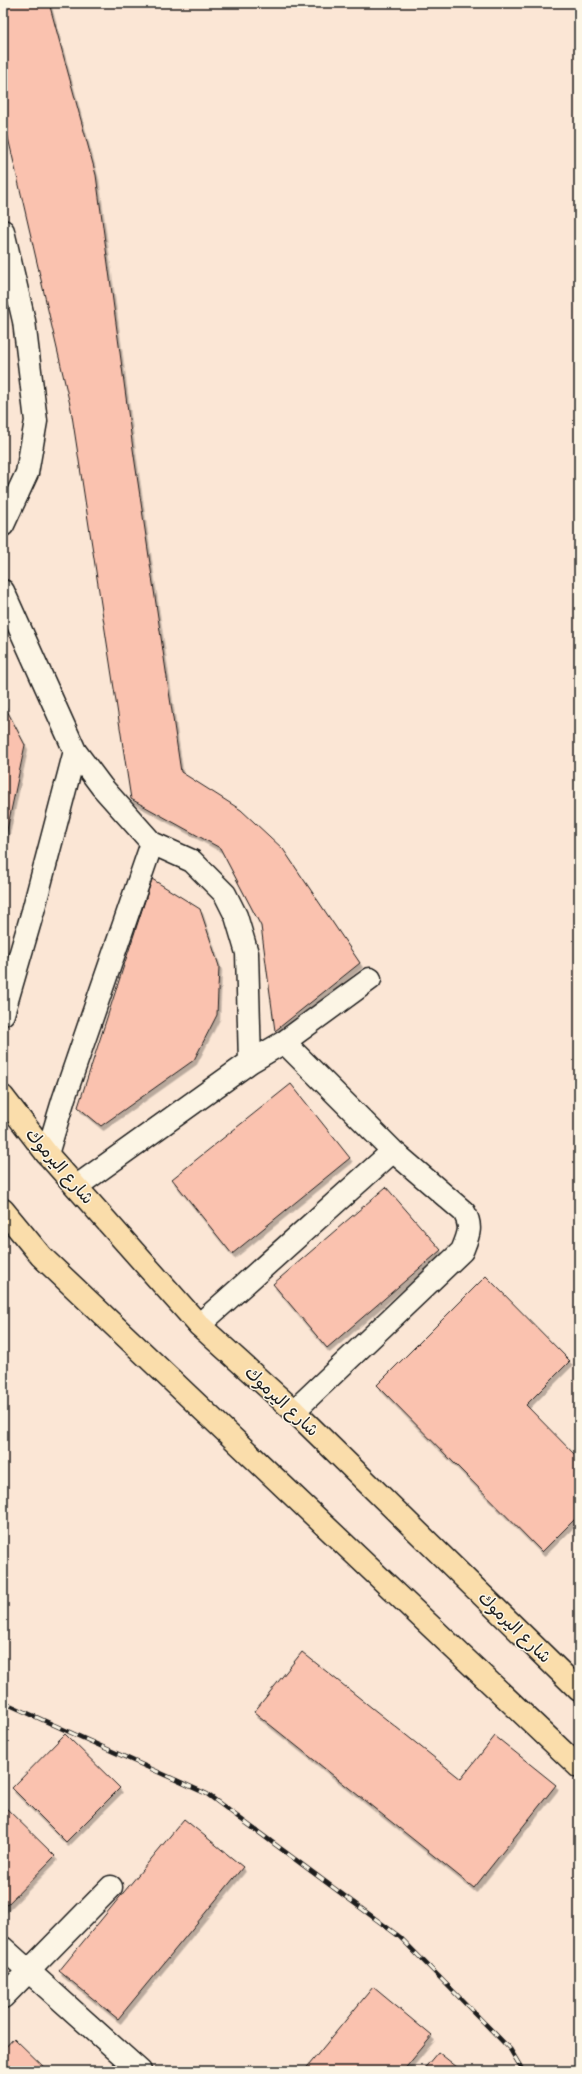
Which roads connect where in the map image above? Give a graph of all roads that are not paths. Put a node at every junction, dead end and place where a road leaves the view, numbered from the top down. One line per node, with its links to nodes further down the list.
1 (3, 231): 2 (street)
2 (3, 524)
3 (3, 591): 4 (street)
4 (75, 750): 5 (street); 7 (street)
5 (152, 843): 9 (street); 12 (street)
6 (370, 979): 8 (street)
7 (3, 1014)
8 (284, 1042): 9 (street); 11 (street)
9 (250, 1062): 13 (street)
10 (3, 1097): 12 (highway, شارع اليرموك)
11 (393, 1151): 15 (street); 16 (street)
12 (48, 1154): 13 (highway, شارع اليرموك)
13 (77, 1186): 15 (highway, شارع اليرموك)
14 (3, 1210): 18 (highway)
15 (199, 1325): 16 (highway, شارع اليرموك)
16 (294, 1411): 17 (highway, شارع اليرموك)
17 (579, 1690)
18 (579, 1767)
19 (111, 1886): 21 (street)
20 (3, 1948): 21 (street)
21 (28, 1971): 22 (street); 23 (street)
22 (3, 1998)
23 (140, 2071)

